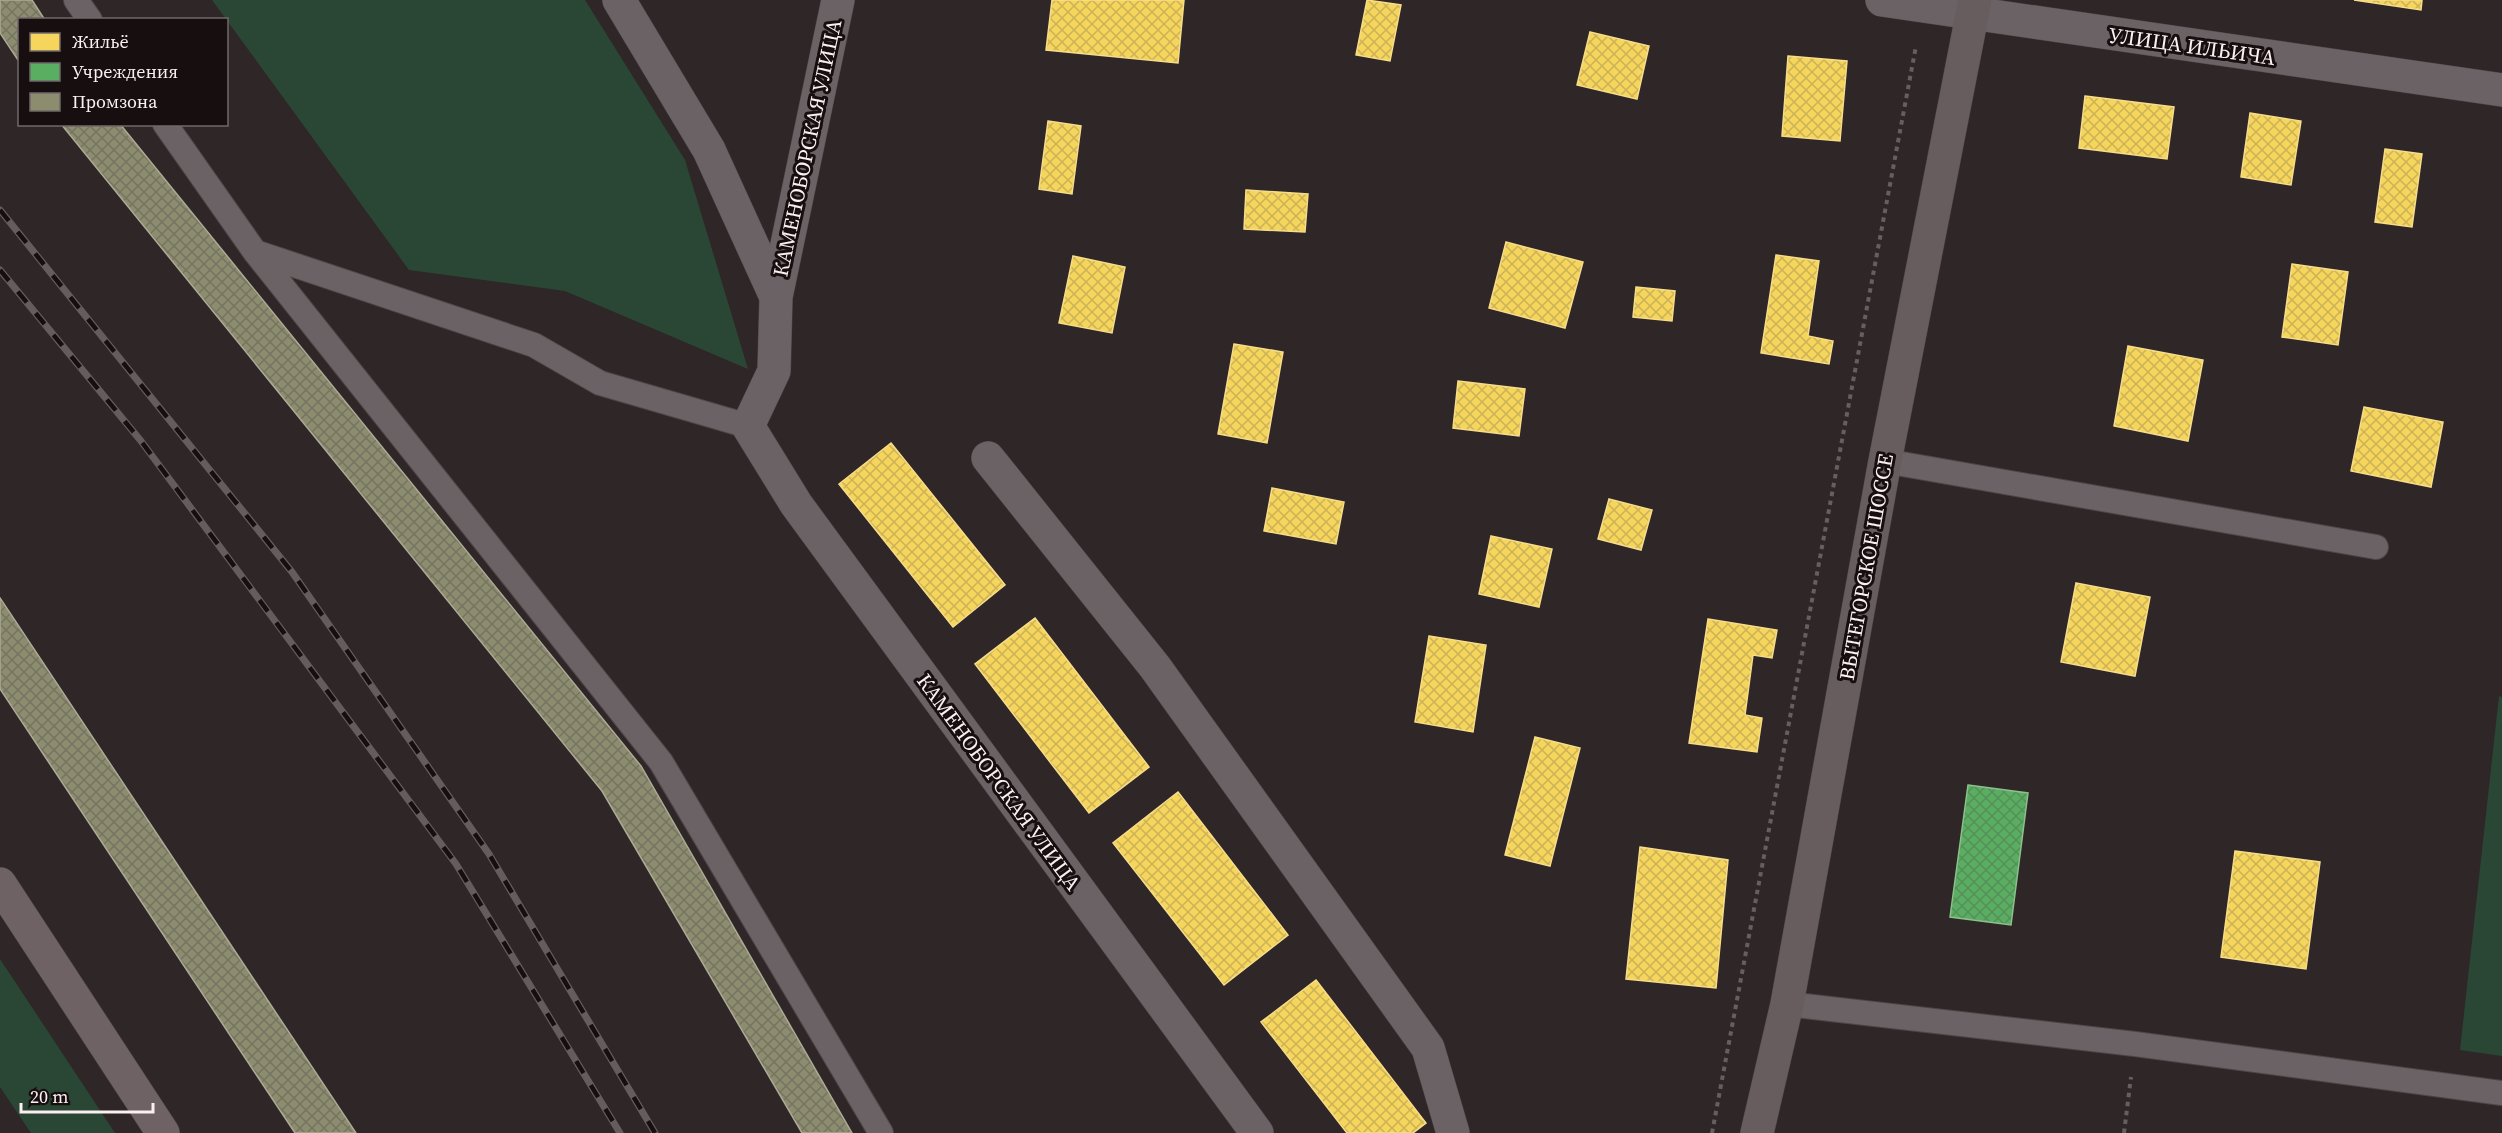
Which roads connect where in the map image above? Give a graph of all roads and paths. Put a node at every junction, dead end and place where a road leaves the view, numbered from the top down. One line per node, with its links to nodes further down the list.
1 (76, 0): 7 (lane)
2 (619, 0): 11 (street)
3 (838, 0): 11 (street, КАМЕНОБОРСКАЯ УЛИЦА)
4 (1882, 0): 5 (street, УЛИЦА ИЛЬИЧА)
5 (1924, 7): 6 (street, УЛИЦА ИЛЬИЧА); 24 (path)
6 (1973, 7): 8 (street, УЛИЦА ИЛЬИЧА); 14 (main road, ВЫТЕГОРСКОЕ ШОССЕ)
7 (89, 18)
8 (2502, 90)
9 (166, 126): 10 (lane)
10 (255, 252): 12 (lane); 21 (lane)
11 (776, 297): 12 (street, КАМЕНОБОРСКАЯ УЛИЦА)
12 (748, 426): 22 (street, КАМЕНОБОРСКАЯ УЛИЦА)
13 (988, 458): 23 (street)
14 (1885, 461): 15 (lane); 17 (main road, ВЫТЕГОРСКОЕ ШОССЕ)
15 (2376, 548)
16 (0, 884): 20 (main road)
17 (1787, 1004): 18 (lane); 25 (main road, ВЫТЕГОРСКОЕ ШОССЕ)
18 (2136, 1044): 19 (lane); 26 (path)
19 (2502, 1093)
20 (162, 1133)
21 (881, 1133)
22 (1257, 1133)
23 (1453, 1133)
24 (1712, 1133)
25 (1757, 1133)
26 (2124, 1133)

